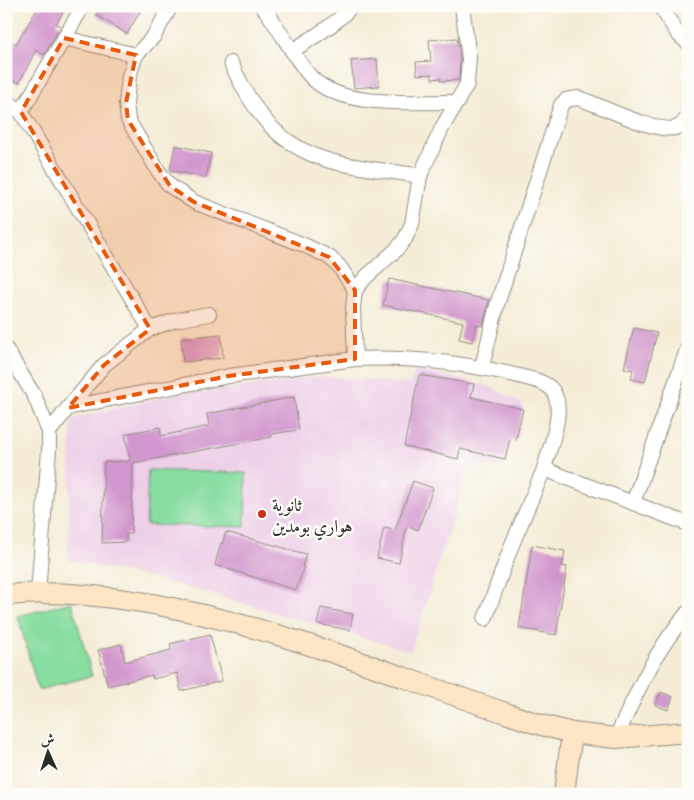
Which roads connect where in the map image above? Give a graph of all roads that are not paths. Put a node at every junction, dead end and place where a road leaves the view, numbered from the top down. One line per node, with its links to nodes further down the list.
1 (83, 6): 7 (street)
2 (171, 6): 10 (street)
3 (262, 6): 9 (street)
4 (351, 6): 9 (street)
5 (462, 6): 13 (street)
6 (660, 6): 8 (street)
7 (64, 38): 10 (street); 14 (street)
8 (688, 43)
9 (292, 51): 13 (street)
10 (136, 55): 17 (street)
11 (231, 62): 16 (street)
12 (6, 100): 14 (street)
13 (458, 102): 16 (street)
14 (21, 112): 19 (street)
15 (688, 116): 23 (street)
16 (420, 176): 17 (street)
17 (354, 290): 22 (street)
18 (209, 314): 19 (street)
19 (150, 329): 24 (street)
20 (688, 346): 27 (street)
21 (6, 349): 25 (street)
22 (355, 358): 23 (street); 24 (street)
23 (482, 367): 26 (street)
24 (68, 408): 25 (street)
25 (49, 432): 29 (street)
26 (544, 469): 27 (street); 32 (street)
27 (633, 503): 28 (street)
28 (688, 524)
29 (38, 593): 30 (street); 34 (street)
30 (6, 595)
31 (688, 612): 35 (street)
32 (485, 620)
33 (688, 732): 35 (street)
34 (572, 734): 35 (street); 36 (street)
35 (616, 738)
36 (564, 794)

